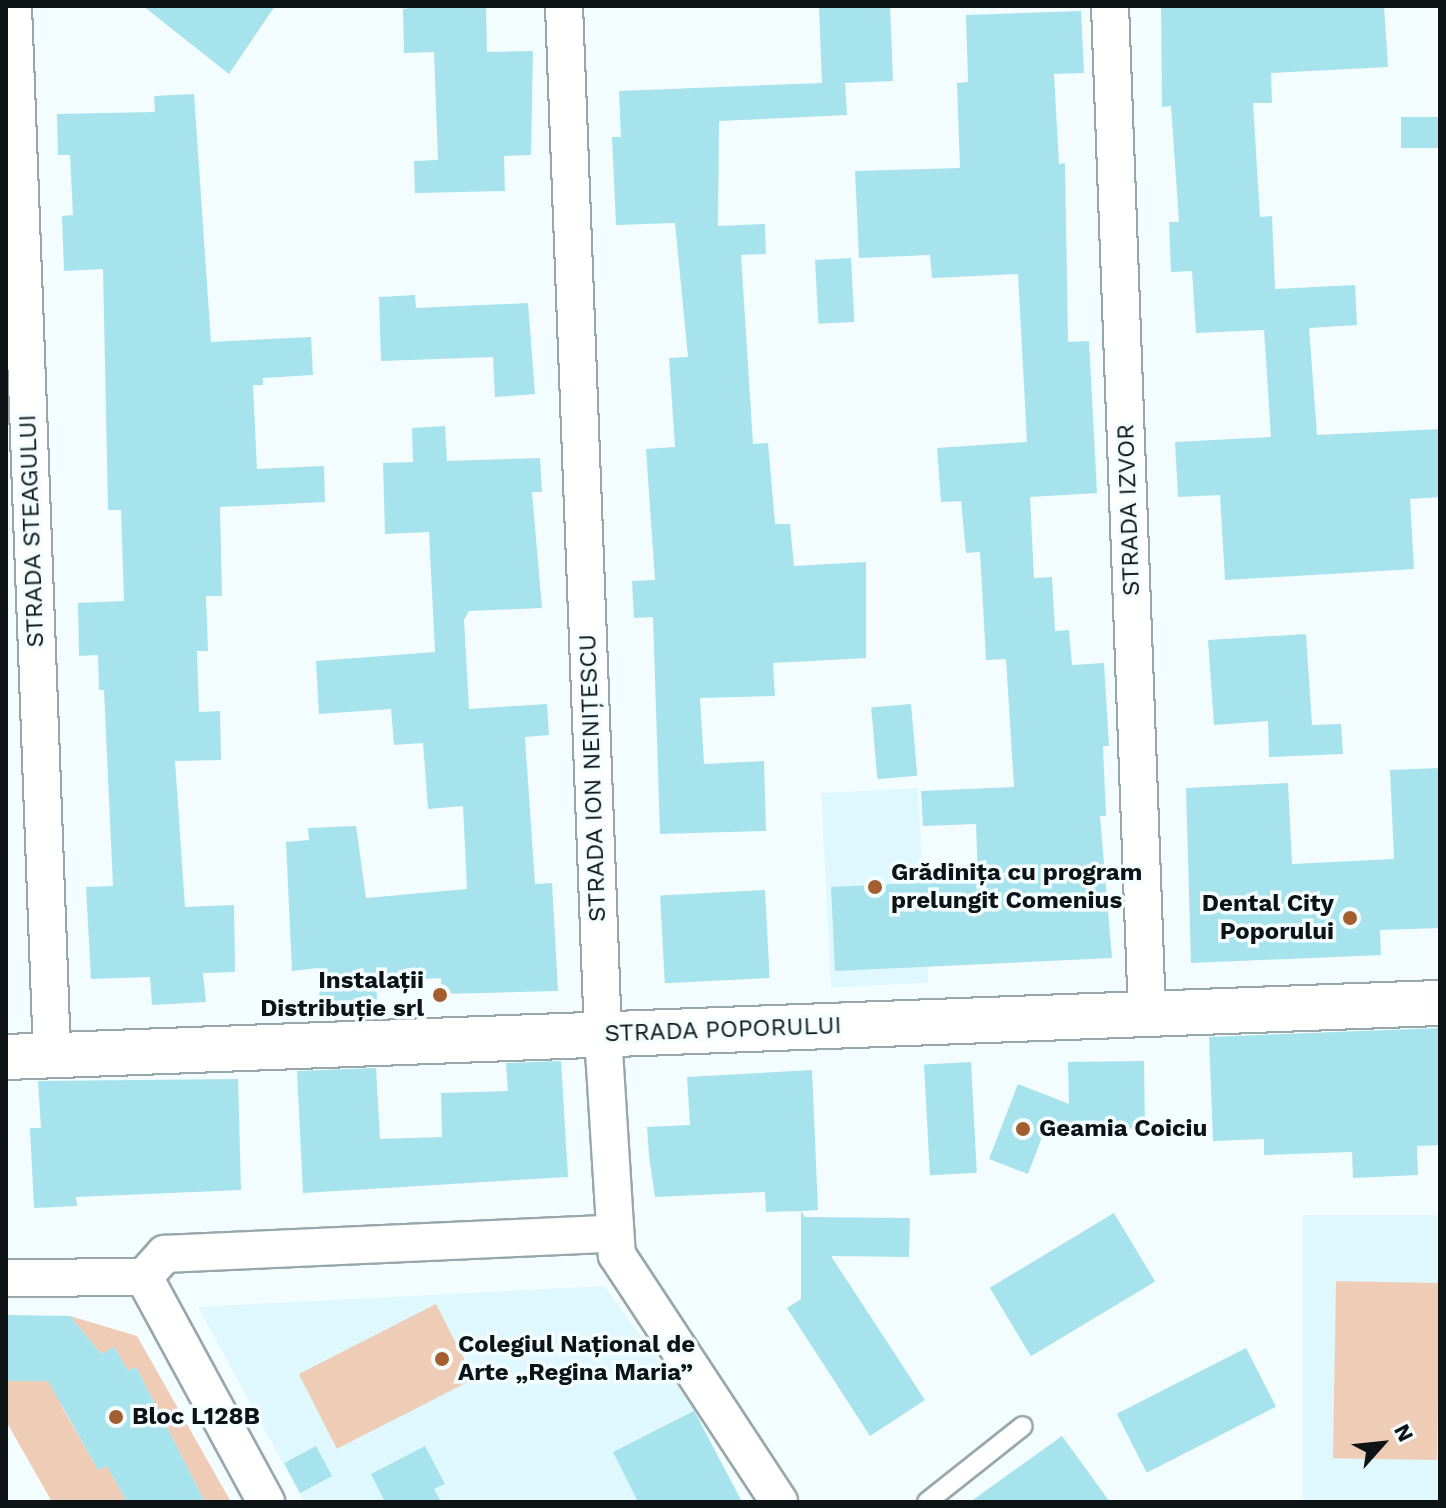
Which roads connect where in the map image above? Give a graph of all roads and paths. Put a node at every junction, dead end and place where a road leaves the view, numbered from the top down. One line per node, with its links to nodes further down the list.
1 (13, 6): 7 (street, STRADA STEAGULUI)
2 (564, 6): 6 (street, STRADA ION NENIȚESCU)
3 (1110, 6): 5 (street, STRADA IZVOR)
4 (1440, 1003): 5 (street, STRADA POPORULUI)
5 (1147, 1014): 6 (street, STRADA POPORULUI)
6 (603, 1035): 7 (street, STRADA POPORULUI); 9 (street, STRADA ION NENIȚESCU)
7 (52, 1055): 8 (street, STRADA POPORULUI)
8 (6, 1057)
9 (614, 1234): 10 (street); 14 (street, STRADA ION NENIȚESCU)
10 (144, 1277): 11 (street); 13 (street)
11 (6, 1278)
12 (1023, 1426): 15 (lane)
13 (266, 1502)
14 (779, 1502)
15 (927, 1502)

